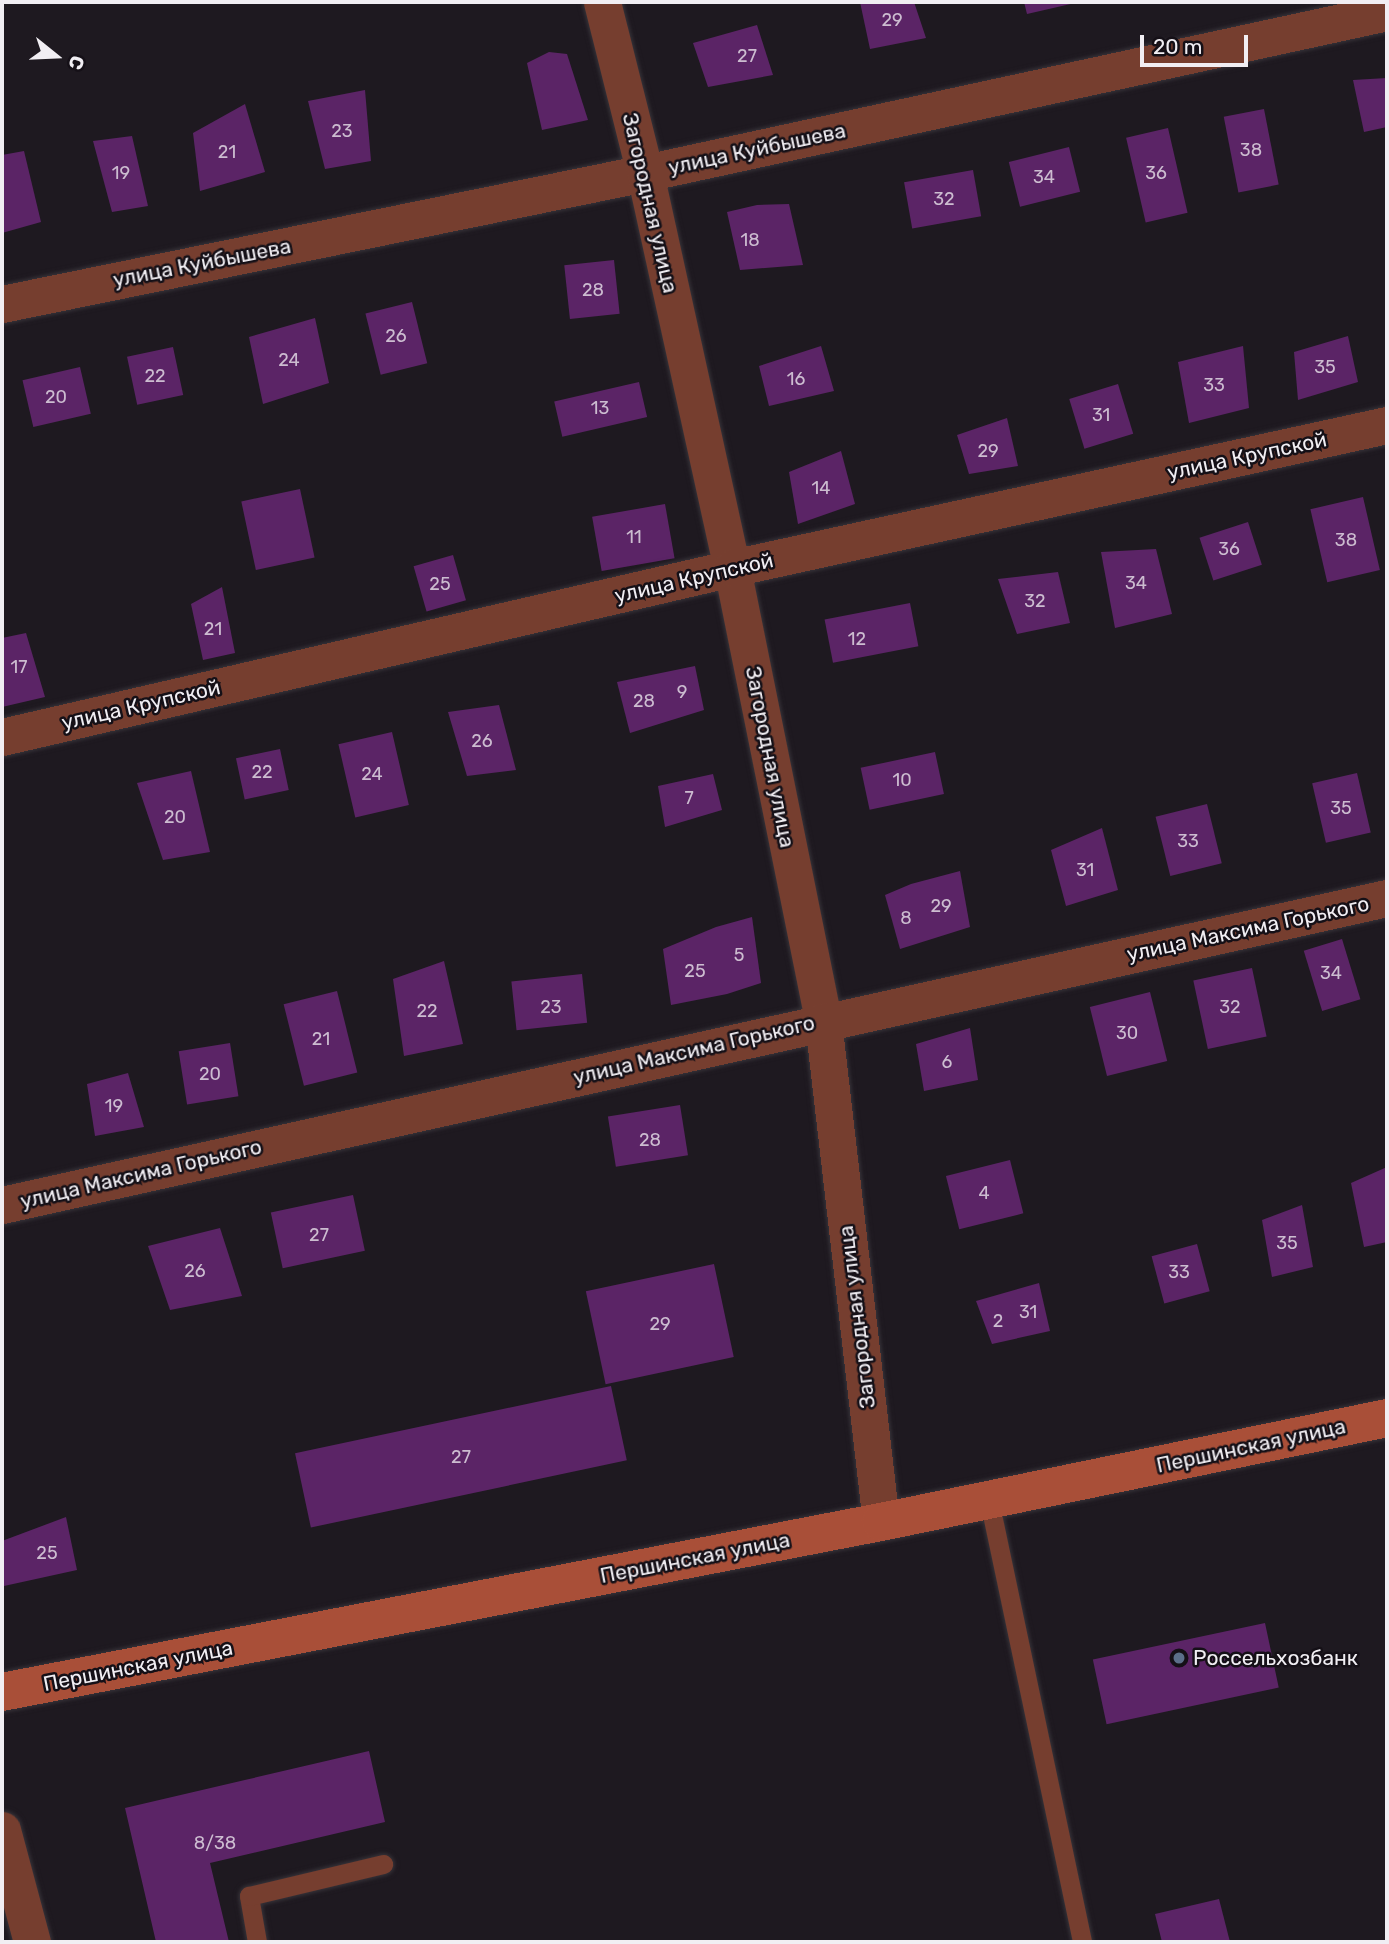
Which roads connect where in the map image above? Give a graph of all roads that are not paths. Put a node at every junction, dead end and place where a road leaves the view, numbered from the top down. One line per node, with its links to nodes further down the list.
1 (602, 2): 3 (street, Загородная улица)
2 (1387, 12): 3 (street, улица Куйбышева)
3 (645, 173): 4 (street, улица Куйбышева); 6 (street, Загородная улица)
4 (2, 304)
5 (1387, 425): 6 (street, улица Крупской)
6 (732, 568): 7 (street, улица Крупской); 9 (street, Загородная улица)
7 (2, 737)
8 (1387, 898): 9 (street, улица Максима Горького)
9 (823, 1021): 10 (street, улица Максима Горького); 13 (street, Загородная улица)
10 (2, 1205)
11 (1387, 1418): 12 (street, Першинская улица)
12 (989, 1500): 13 (street, Першинская улица); 19 (lane)
13 (881, 1522): 14 (street, Першинская улица)
14 (2, 1692)
15 (2, 1830): 17 (street)
16 (383, 1864): 18 (lane)
17 (32, 1942)
18 (257, 1942)
19 (1082, 1942)

